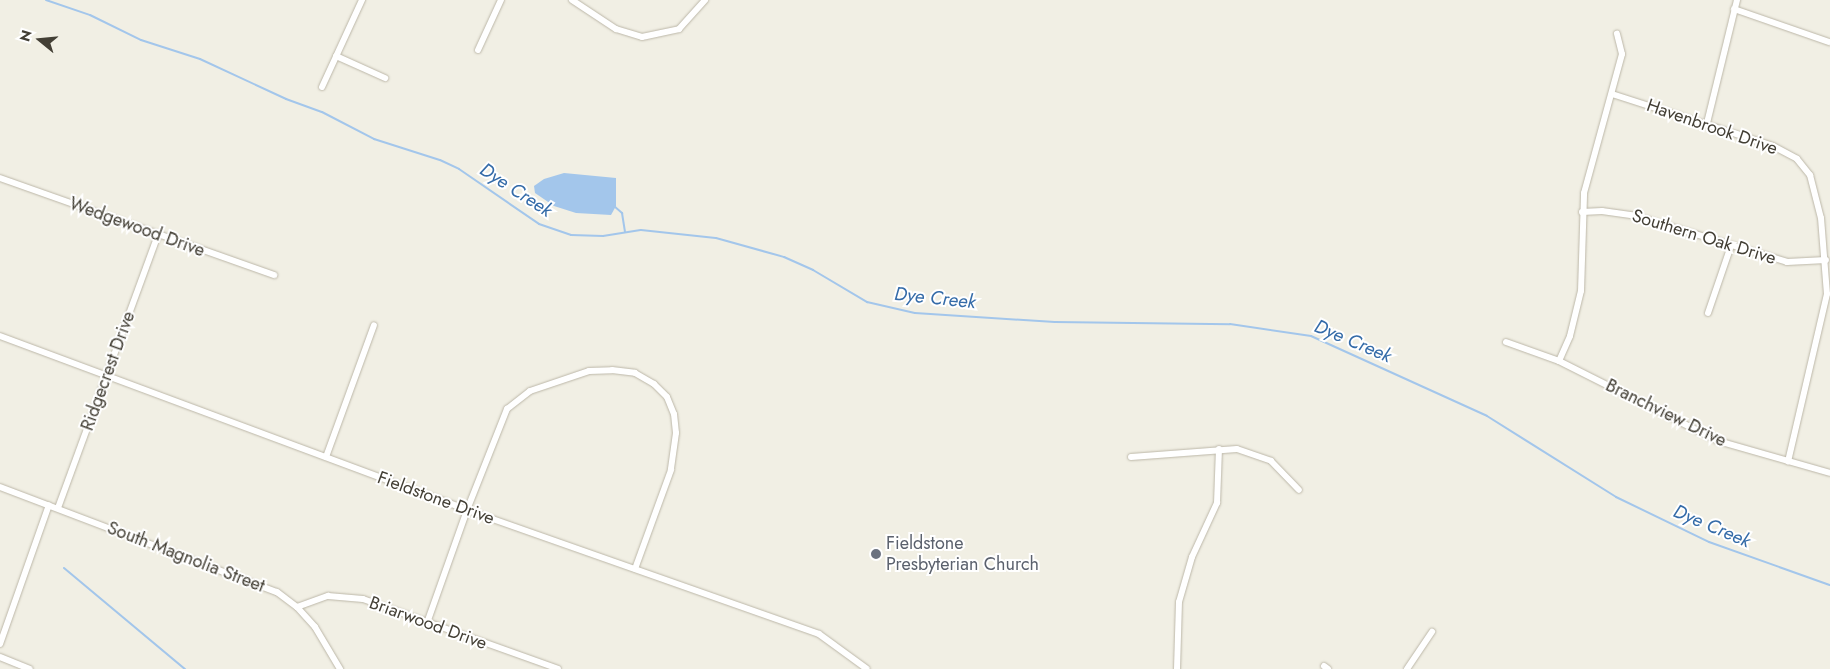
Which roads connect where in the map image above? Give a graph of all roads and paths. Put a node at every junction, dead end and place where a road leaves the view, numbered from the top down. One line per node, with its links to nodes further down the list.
1 (362, 0): 10 (street)
2 (501, 0): 9 (street)
3 (572, 0): 4 (street)
4 (705, 0)
5 (1737, 0): 6 (street)
6 (1734, 9): 8 (street); 14 (street)
7 (1617, 34): 13 (street)
8 (1829, 42)
9 (478, 50)
10 (336, 56): 11 (street); 12 (street)
11 (385, 78)
12 (322, 87)
13 (1612, 94): 14 (street, Havenbrook Drive); 16 (street)
14 (1707, 123): 19 (street, Havenbrook Drive)
15 (0, 178): 17 (street, Wedgewood Drive)
16 (1582, 212): 18 (street, Southern Oak Drive); 25 (street)
17 (158, 235): 20 (street, Wedgewood Drive); 26 (street, Ridgecrest Drive)
18 (1731, 246): 19 (street, Southern Oak Drive); 21 (street)
19 (1826, 260): 30 (street, Havenbrook Drive)
20 (274, 275)
21 (1708, 313)
22 (374, 325): 28 (street)
23 (0, 336): 26 (street, Fieldstone Drive)
24 (1506, 342): 25 (street, Branchview Drive)
25 (1559, 361): 30 (street, Branchview Drive)
26 (107, 376): 28 (street, Fieldstone Drive); 35 (street, Ridgecrest Drive)
27 (1218, 449): 29 (street); 33 (street); 47 (street)
28 (326, 457): 36 (street, Fieldstone Drive)
29 (1130, 457)
30 (1788, 462): 31 (street, Branchview Drive)
31 (1830, 473)
32 (0, 487): 34 (street, South Magnolia Street)
33 (1299, 490)
34 (49, 504): 35 (street, South Magnolia Street); 41 (street)
35 (58, 508): 38 (street, South Magnolia Street)
36 (467, 510): 37 (street, Fieldstone Drive); 37 (street); 39 (street)
37 (635, 569): 46 (street, Fieldstone Drive)
38 (297, 607): 39 (street, Briarwood Drive); 44 (street, South Magnolia Street)
39 (427, 623): 45 (street, Briarwood Drive)
40 (1432, 632): 48 (street)
41 (0, 644)
42 (0, 657): 43 (street)
43 (30, 669)
44 (340, 669)
45 (558, 669)
46 (867, 669)
47 (1177, 669)
48 (1407, 669)

